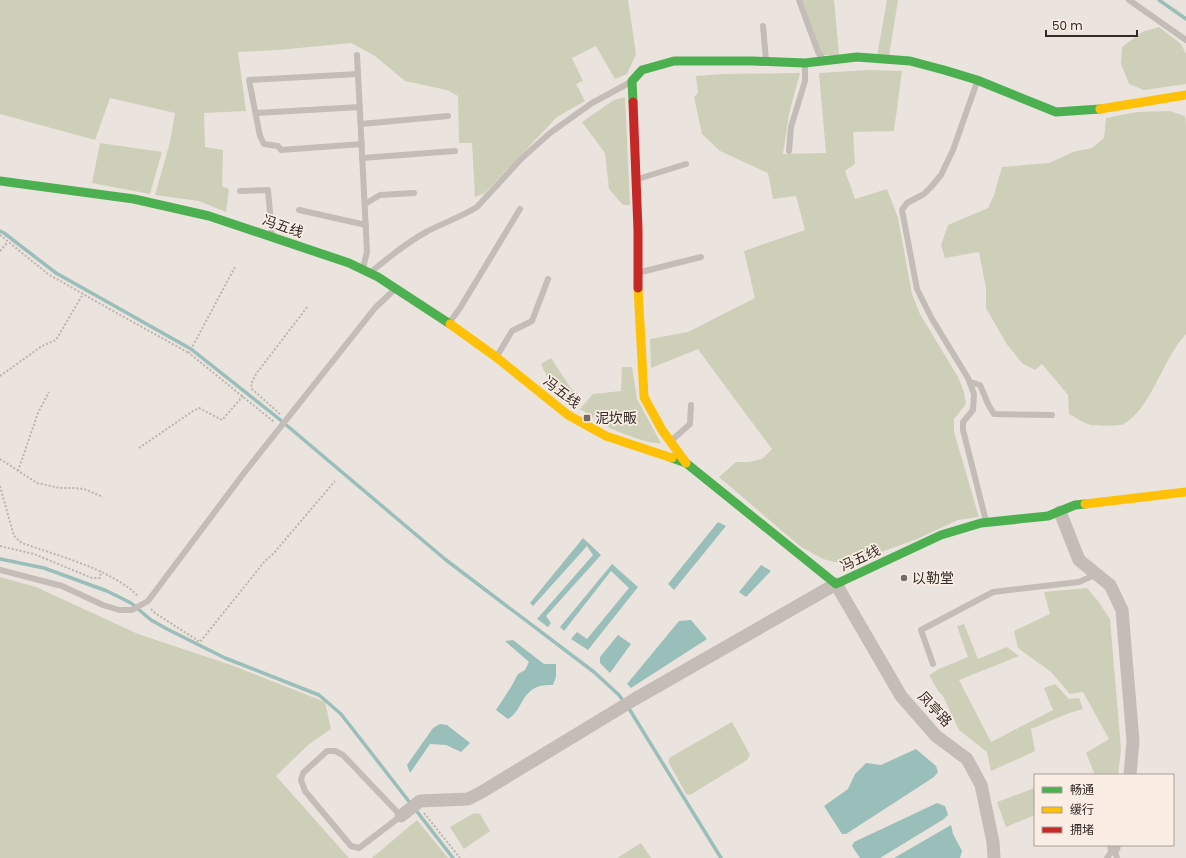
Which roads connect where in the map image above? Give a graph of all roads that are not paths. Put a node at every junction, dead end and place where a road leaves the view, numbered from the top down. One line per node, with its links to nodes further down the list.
1 (799, 0): 6 (lane)
2 (1129, 0): 4 (lane)
3 (763, 26): 7 (lane)
4 (1186, 40)
5 (357, 55): 9 (lane)
6 (824, 61): 8 (street); 10 (street)
7 (766, 62): 8 (street); 11 (street)
8 (805, 64): 19 (lane)
9 (358, 74): 13 (lane); 14 (lane)
10 (977, 80): 12 (street); 38 (lane)
11 (632, 81): 22 (street); 32 (lane)
12 (1186, 96)
13 (360, 106): 14 (lane); 16 (lane)
14 (256, 113): 17 (lane)
15 (448, 116): 16 (lane)
16 (361, 124): 17 (lane)
17 (362, 144): 20 (lane)
18 (455, 151): 20 (lane)
19 (789, 151)
20 (362, 158): 26 (lane)
21 (686, 164): 22 (lane)
22 (636, 179): 33 (street)
23 (0, 181): 30 (street, 冯五线)
24 (240, 191): 30 (lane)
25 (414, 193): 26 (lane)
26 (365, 204): 29 (lane)
27 (520, 209): 36 (lane)
28 (300, 210): 29 (lane)
29 (366, 225): 32 (lane)
30 (272, 237): 32 (street, 冯五线)
31 (702, 257): 33 (lane)
32 (366, 271): 35 (street, 冯五线)
33 (638, 272): 41 (street)
34 (548, 279): 37 (lane)
35 (396, 288): 36 (street, 冯五线); 46 (lane)
36 (449, 324): 37 (street, 冯五线)
37 (496, 357): 42 (street, 冯五线)
38 (970, 382): 40 (lane); 45 (lane)
39 (691, 405): 41 (lane)
40 (1052, 415)
41 (671, 442): 42 (street)
42 (686, 463): 48 (street, 冯五线)
43 (1186, 492): 44 (street, 冯五线)
44 (1060, 512): 45 (street, 冯五线); 47 (street)
45 (986, 523): 48 (street, 冯五线)
46 (0, 570)
47 (1097, 574): 49 (lane); 50 (street)
48 (836, 584): 51 (street); 52 (street, 凤亭路)
49 (933, 664)
50 (1130, 774)
51 (401, 816): 51 (lane)
52 (994, 858)

